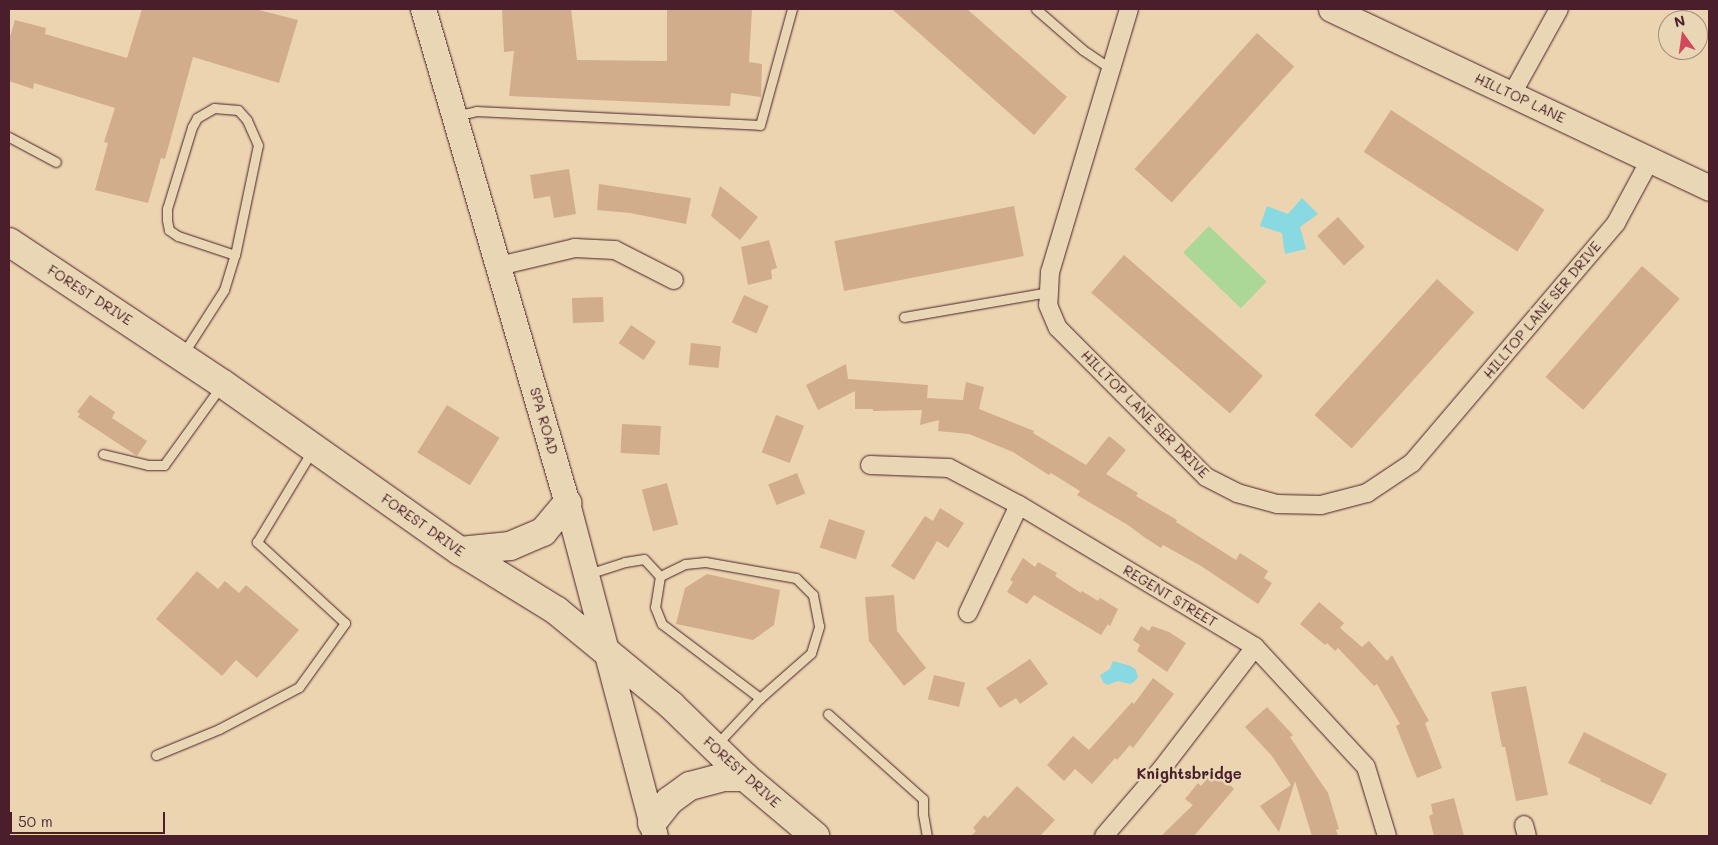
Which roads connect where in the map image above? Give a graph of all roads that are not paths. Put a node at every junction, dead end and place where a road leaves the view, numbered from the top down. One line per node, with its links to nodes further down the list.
1 (423, 9): 9 (main road, SPA ROAD)
2 (792, 9): 9 (lane)
3 (1036, 9): 7 (lane)
4 (1129, 9): 7 (street, HILLTOP LANE SER DRIVE)
5 (1331, 9): 8 (main road, HILLTOP LANE)
6 (1559, 9): 8 (street)
7 (1111, 70): 18 (street, HILLTOP LANE SER DRIVE)
8 (1512, 94): 11 (main road, HILLTOP LANE)
9 (455, 116): 16 (main road, SPA ROAD)
10 (9, 137): 12 (lane)
11 (1650, 160): 13 (main road, HILLTOP LANE); 18 (street, HILLTOP LANE SER DRIVE)
12 (56, 162)
13 (1709, 188)
14 (9, 242): 20 (main road, FOREST DRIVE)
15 (235, 255): 15 (lane); 20 (lane)
16 (499, 266): 17 (street); 25 (main road, SPA ROAD)
17 (674, 280)
18 (1048, 292): 19 (lane)
19 (904, 317)
20 (182, 356): 21 (main road, FOREST DRIVE)
21 (223, 384): 22 (main road, FOREST DRIVE); 23 (lane)
22 (314, 448): 27 (main road, FOREST DRIVE); 36 (lane)
23 (103, 454)
24 (870, 466): 26 (street, REGENT STREET)
25 (567, 503): 27 (main road); 28 (main road, SPA ROAD)
26 (1019, 505): 30 (street); 31 (street, REGENT STREET)
27 (460, 551): 32 (main road, FOREST DRIVE)
28 (587, 574): 29 (lane); 32 (main road, SPA ROAD)
29 (660, 576): 33 (lane); 33 (lane)
30 (968, 613)
31 (1255, 647): 41 (street); 42 (street, REGENT STREET)
32 (605, 649): 35 (main road, FOREST DRIVE); 38 (main road, SPA ROAD)
33 (760, 698): 35 (lane)
34 (828, 714): 40 (lane)
35 (714, 747): 37 (main road, FOREST DRIVE)
36 (156, 755)
37 (745, 777): 38 (main road); 39 (main road, FOREST DRIVE)
38 (654, 830)
39 (815, 836)
40 (927, 836)
41 (1104, 836)
42 (1387, 836)

